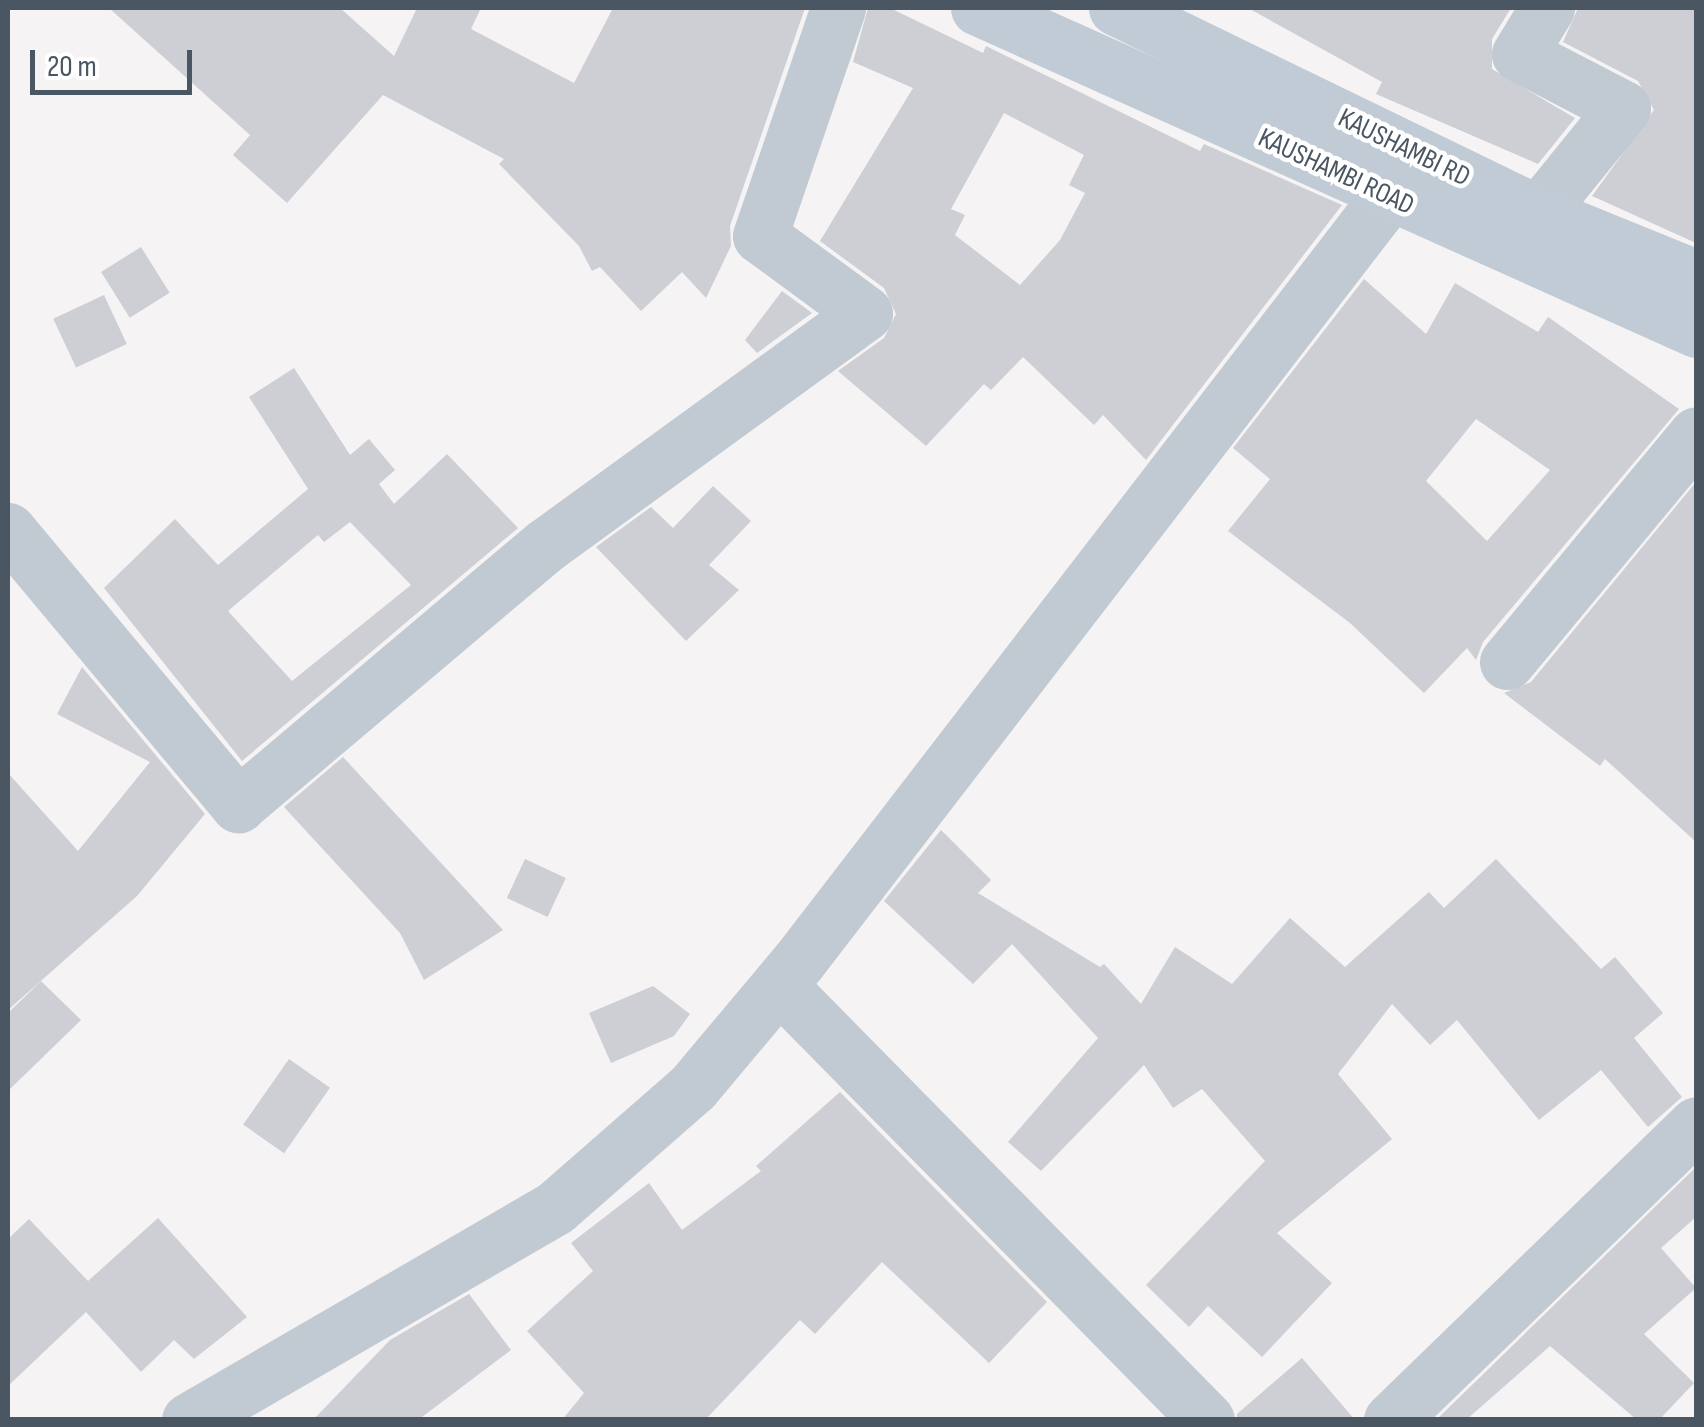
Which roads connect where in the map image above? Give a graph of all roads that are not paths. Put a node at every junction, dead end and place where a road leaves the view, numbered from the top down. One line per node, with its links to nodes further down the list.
1 (838, 8): 10 (street)
2 (978, 8): 5 (main road, KAUSHAMBI ROAD)
3 (1116, 8): 5 (main road, KAUSHAMBI RD)
4 (1547, 8): 6 (street)
5 (1404, 176): 6 (main road, KAUSHAMBI RD); 8 (main road, KAUSHAMBI ROAD); 12 (street)
6 (1538, 214): 7 (main road, KAUSHAMBI RD)
7 (1696, 277)
8 (1696, 330)
9 (1696, 434): 11 (street)
10 (8, 530)
11 (1507, 662)
12 (778, 986): 14 (street); 15 (street)
13 (1696, 1124): 16 (street)
14 (189, 1420)
15 (1206, 1420)
16 (1391, 1420)

